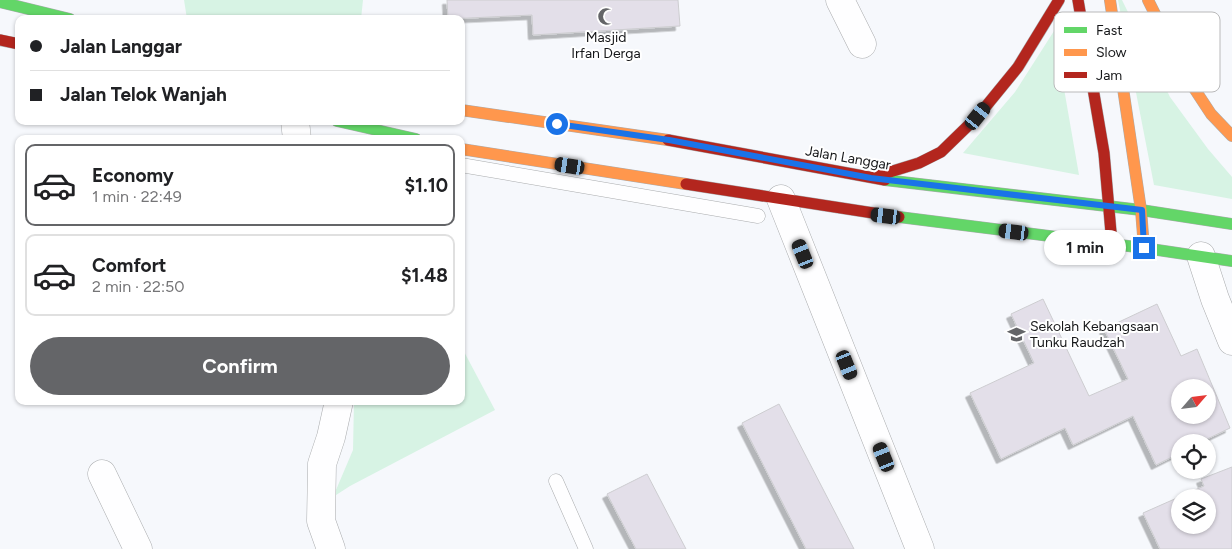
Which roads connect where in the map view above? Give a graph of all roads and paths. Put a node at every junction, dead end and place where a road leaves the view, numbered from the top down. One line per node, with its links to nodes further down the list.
1 (840, 0): 9 (street)
2 (1059, 0): 19 (main road)
3 (1148, 0): 6 (main road)
4 (0, 2): 5 (main road)
5 (66, 12)
6 (1154, 12)
7 (0, 40): 8 (main road)
8 (15, 43)
9 (862, 44)
10 (1094, 92): 21 (main road)
11 (1124, 92): 22 (main road)
12 (1197, 92): 16 (main road)
13 (465, 111): 19 (main road, Jalan Langgar)
14 (355, 125): 15 (main road)
15 (398, 135)
16 (1232, 136)
17 (465, 150): 20 (main road)
18 (465, 165): 23 (lane)
19 (871, 178): 21 (main road, Jalan Langgar)
20 (781, 199): 25 (main road); 36 (street)
21 (1111, 208): 22 (main road, Jalan Langgar); 25 (main road)
22 (1142, 210): 24 (main road, Jalan Langgar); 26 (main road)
23 (758, 216)
24 (1232, 224)
25 (1112, 244): 26 (main road)
26 (1144, 248): 27 (main road)
27 (1201, 256): 28 (main road); 29 (street)
28 (1232, 261)
29 (1232, 341)
30 (339, 405): 34 (street)
31 (102, 474): 33 (street)
32 (556, 481): 35 (lane)
33 (138, 549)
34 (331, 549)
35 (586, 549)
36 (920, 549)

